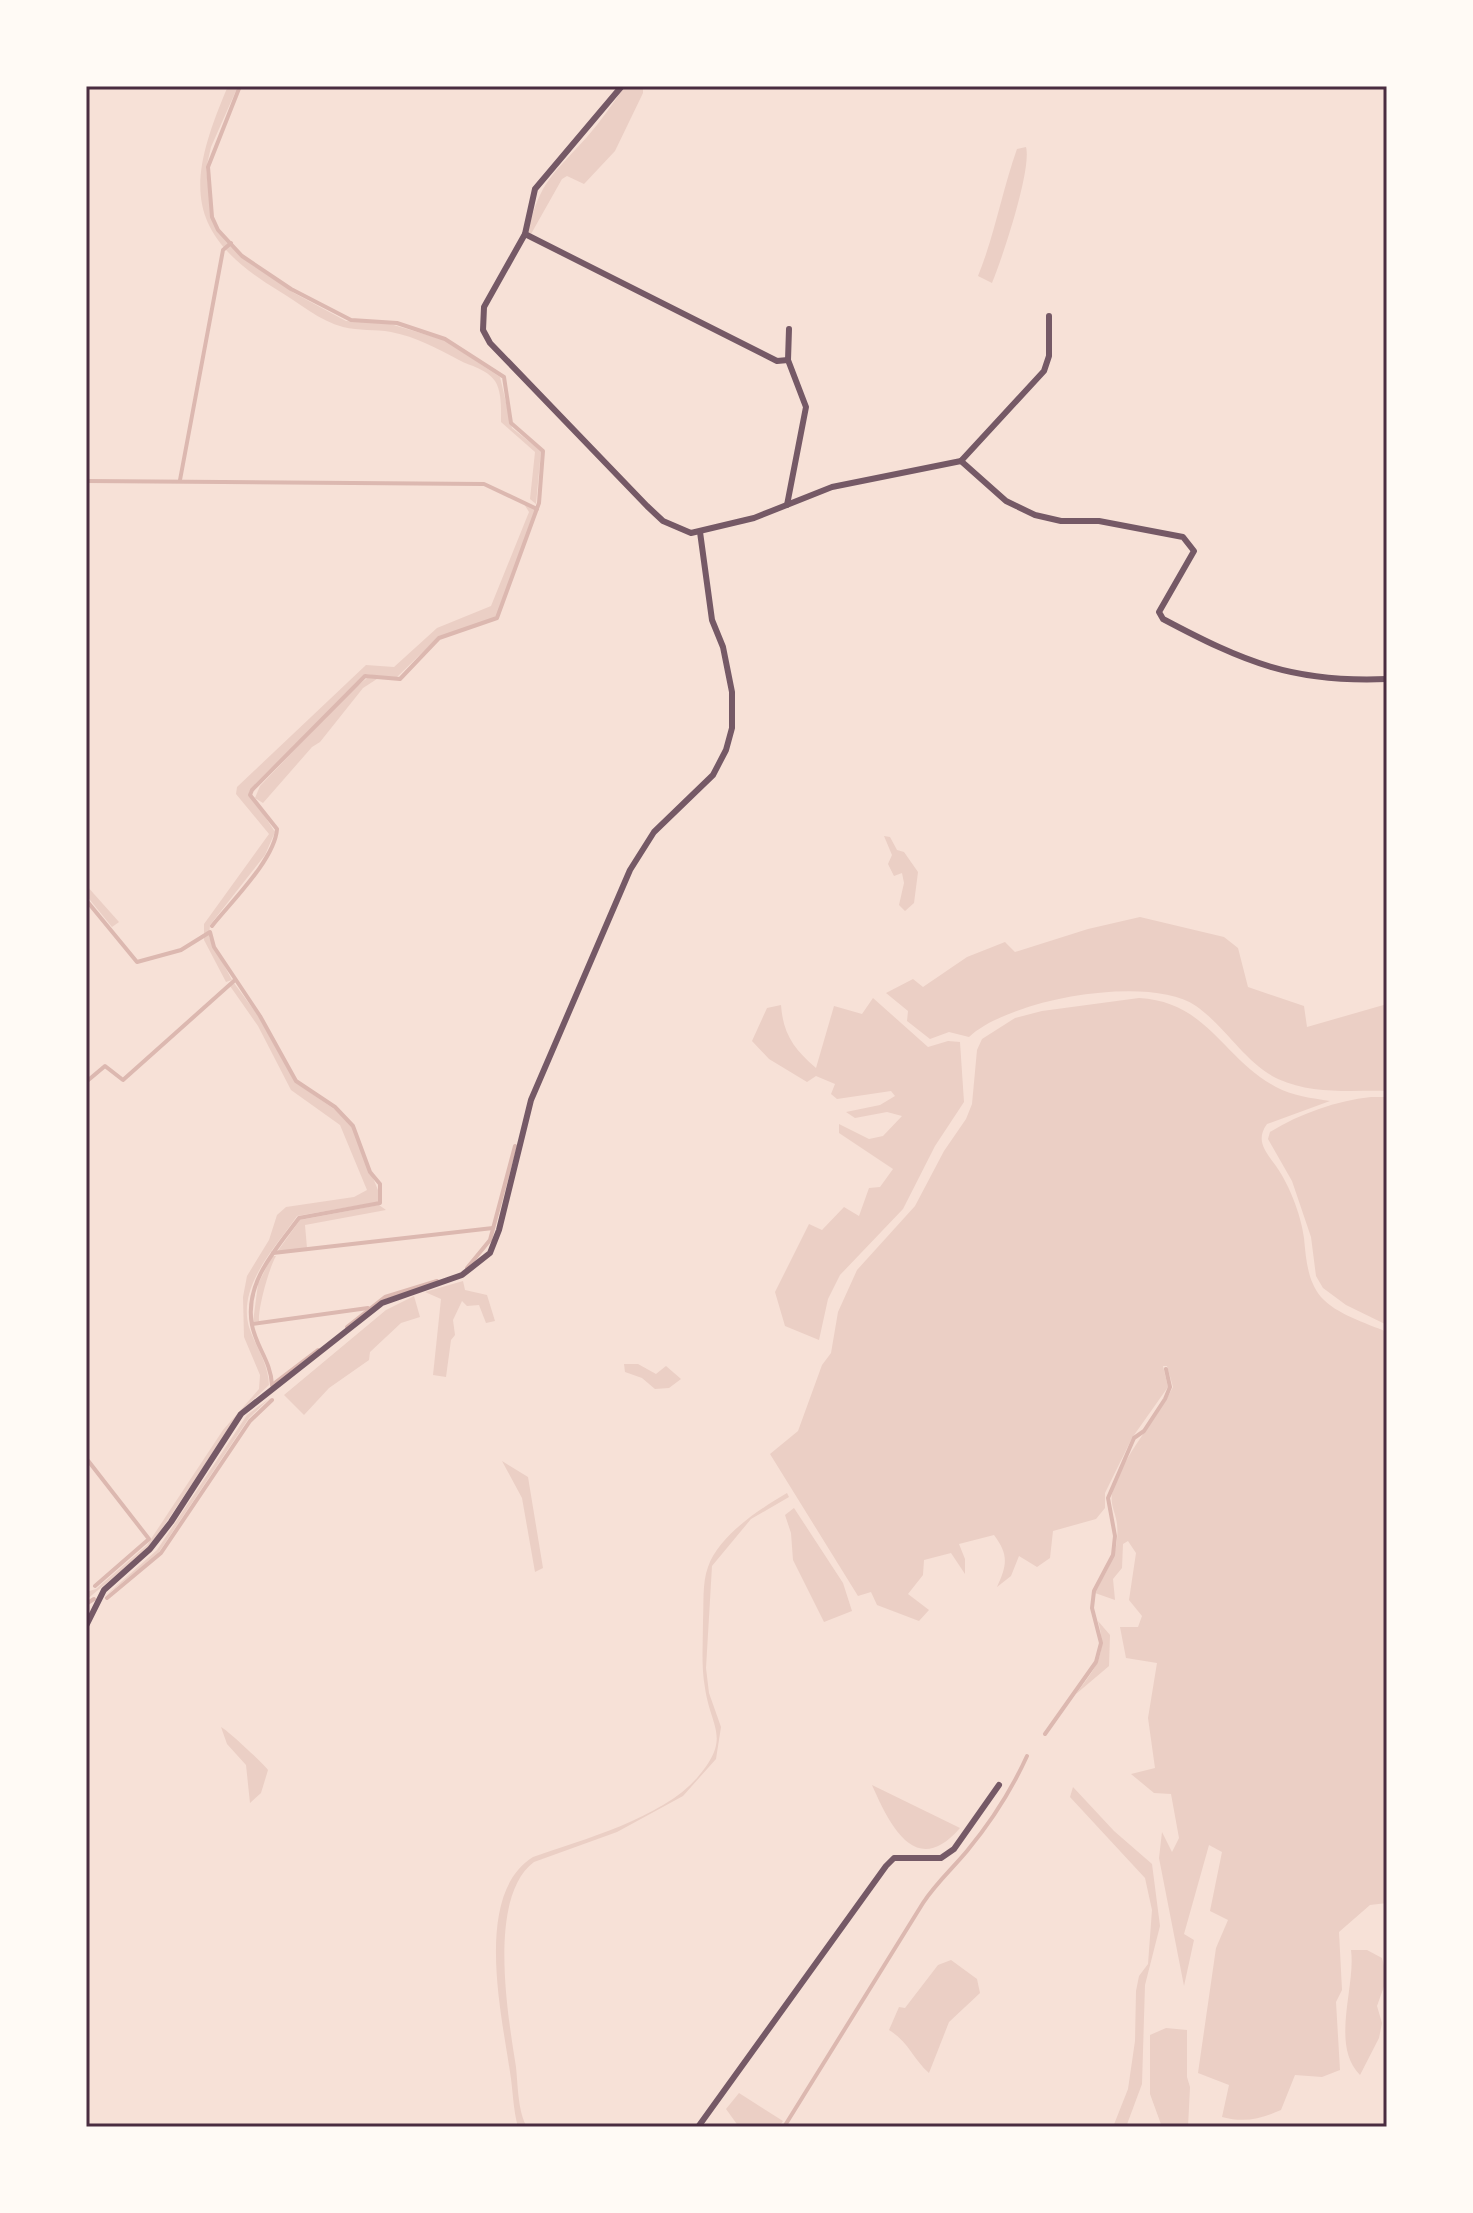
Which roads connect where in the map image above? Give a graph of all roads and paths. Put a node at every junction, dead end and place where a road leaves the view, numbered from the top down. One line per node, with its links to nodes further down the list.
1 (622, 86): 2 (street)
2 (525, 234): 5 (street); 8 (street)
3 (1049, 316): 6 (street)
4 (789, 329): 5 (street)
5 (788, 360): 7 (street)
6 (961, 461): 7 (street); 9 (street)
7 (787, 505): 8 (street)
8 (700, 532): 10 (street)
9 (1387, 679)
10 (86, 1626)
11 (999, 1785): 12 (street)
12 (698, 2127)

